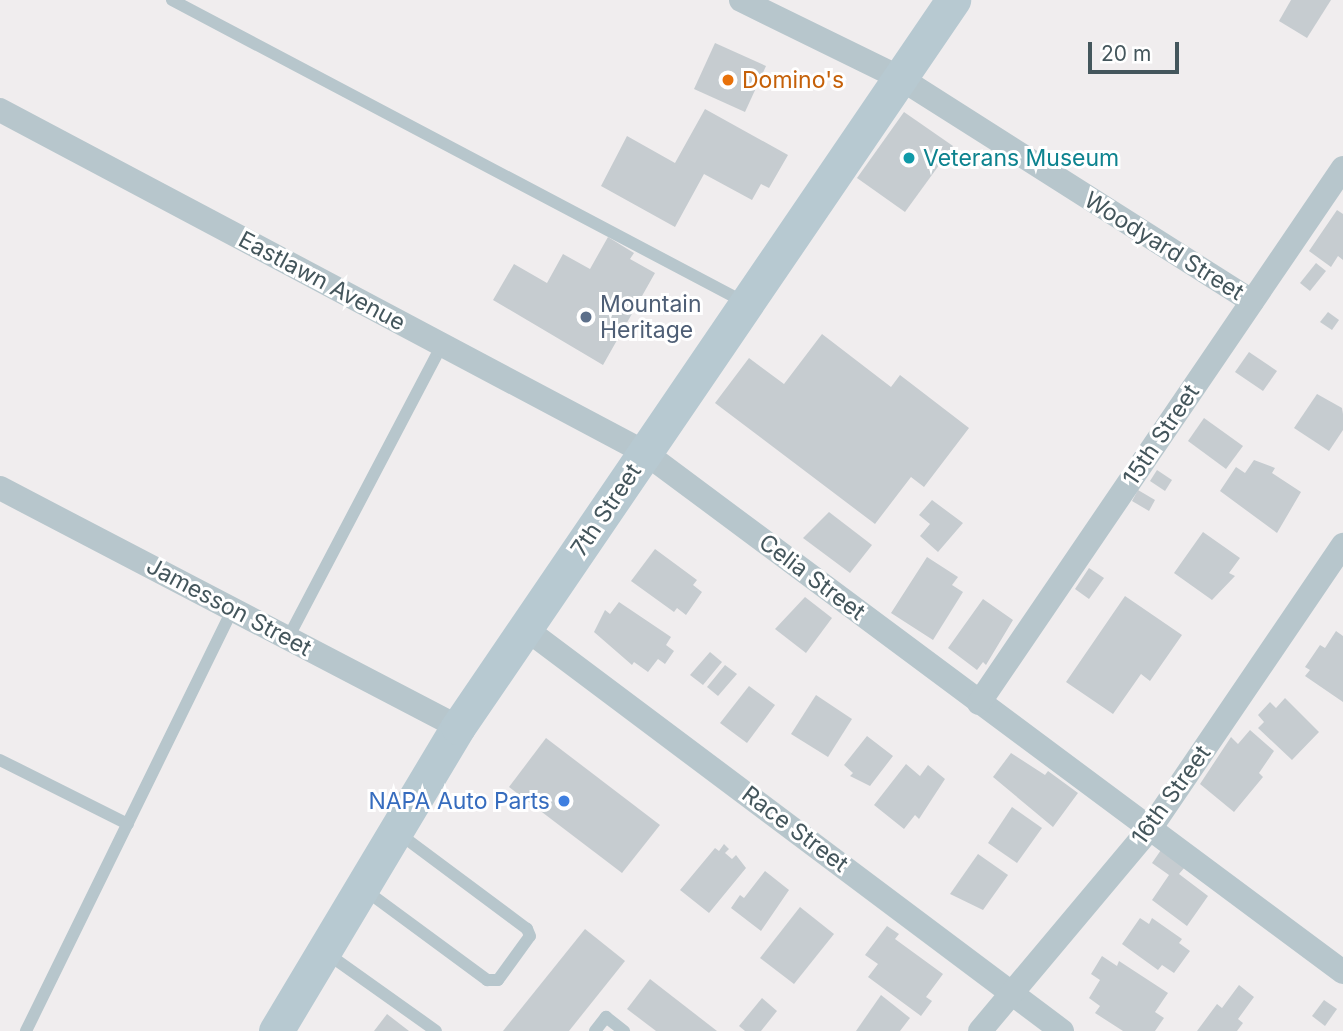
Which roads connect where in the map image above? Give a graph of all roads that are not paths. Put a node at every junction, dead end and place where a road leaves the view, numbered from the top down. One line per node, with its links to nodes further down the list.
1 (172, 0): 8 (lane)
2 (741, 0): 4 (street, Woodyard Street)
3 (953, 0): 4 (main road, 7th Street)
4 (900, 78): 7 (street, Woodyard Street); 8 (main road, 7th Street)
5 (0, 110): 9 (street, Eastlawn Avenue)
6 (1343, 168): 7 (street, 15th Street)
7 (1251, 301): 16 (street, 15th Street)
8 (746, 303): 10 (main road, 7th Street)
9 (442, 345): 10 (street, Eastlawn Avenue); 15 (lane)
10 (644, 452): 14 (main road, 7th Street); 16 (street, Celia Street)
11 (0, 488): 13 (street, Jamesson Street)
12 (1343, 545): 20 (street, 16th Street)
13 (233, 609): 15 (street, Jamesson Street); 19 (lane)
14 (526, 629): 17 (main road, 7th Street); 25 (street, Race Street)
15 (288, 638): 17 (street, Jamesson Street)
16 (979, 703): 20 (street, Celia Street)
17 (458, 727): 21 (main road, 7th Street)
18 (0, 760): 19 (lane)
19 (128, 824): 26 (lane)
20 (1153, 826): 24 (street, Celia Street); 25 (street, 16th Street)
21 (396, 831): 22 (main road, 7th Street); 22 (lane)
22 (362, 888): 23 (main road, 7th Street)
23 (324, 951): 27 (main road, 7th Street); 28 (lane)
24 (1343, 972)
25 (1012, 991): 31 (street, 16th Street); 32 (street, Race Street)
26 (26, 1031)
27 (276, 1031)
28 (436, 1031)
29 (595, 1031): 30 (lane)
30 (624, 1031)
31 (980, 1031)
32 (1062, 1031)

